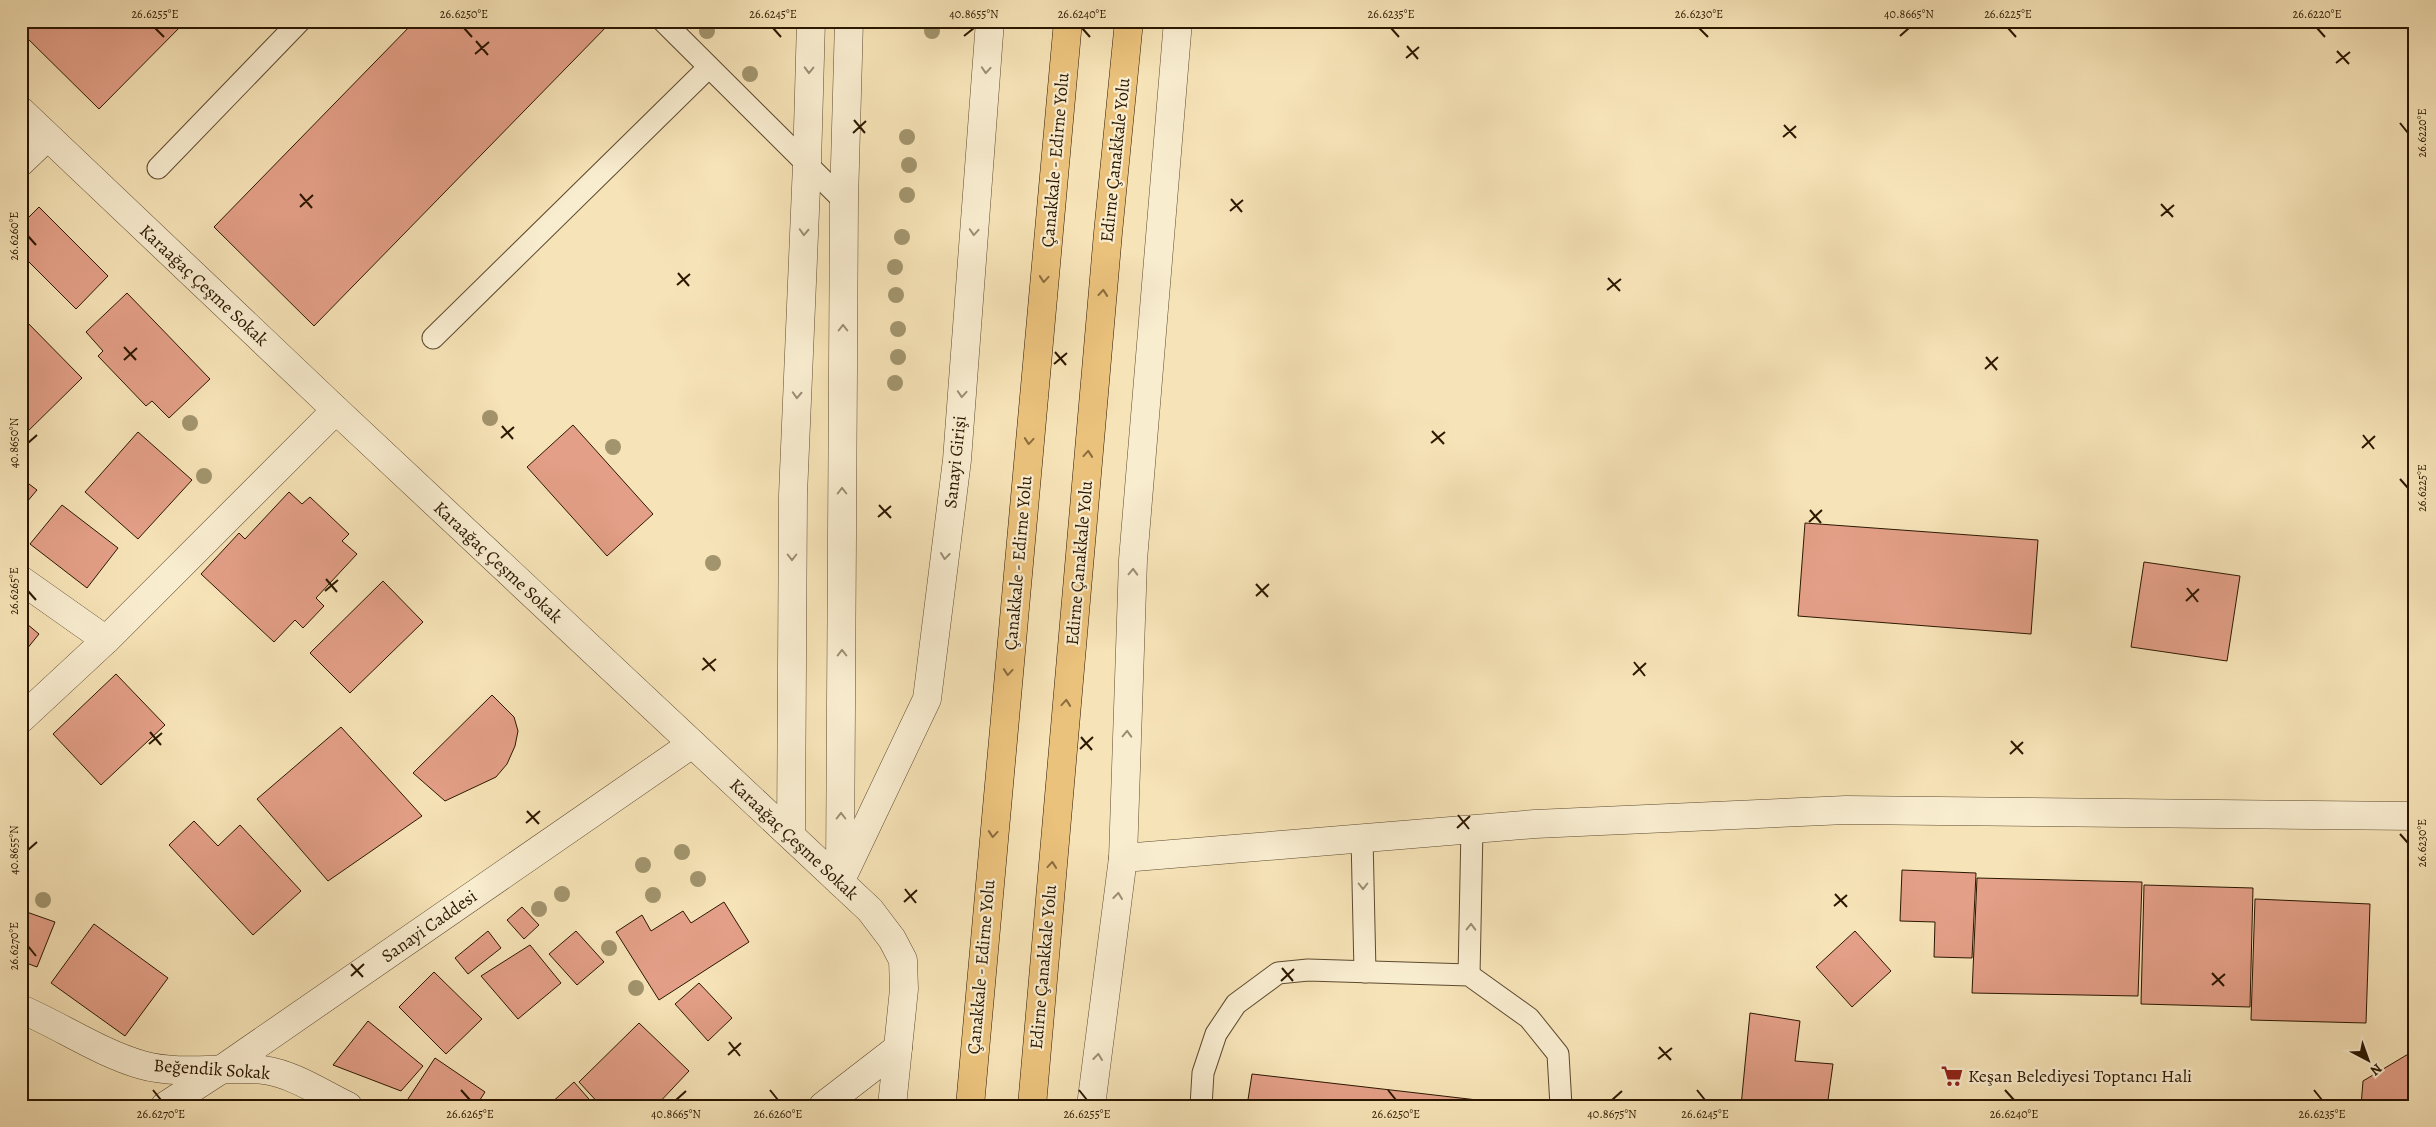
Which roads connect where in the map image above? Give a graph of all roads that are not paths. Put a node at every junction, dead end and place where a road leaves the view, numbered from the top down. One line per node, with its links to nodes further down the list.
1 (300, 21): 14 (lane)
2 (663, 21): 9 (lane)
3 (811, 21): 13 (street, one-way to 13)
4 (849, 21): 15 (street)
5 (990, 21): 27 (street, Sanayi Girişi, one-way to 27)
6 (1068, 21): 37 (highway, Çanakkale - Edirne Yolu, one-way to 37)
7 (1129, 21): 38 (highway, Edirne Çanakkale Yolu, one-way to 7)
8 (1178, 21): 26 (street, one-way to 8)
9 (709, 67): 13 (lane); 16 (lane)
10 (21, 111): 11 (street, Karaağaç Çeşme Sokak)
11 (47, 137): 12 (street); 17 (street, Karaağaç Çeşme Sokak)
12 (21, 162)
13 (807, 164): 15 (lane); 24 (street, one-way to 24)
14 (158, 168)
15 (844, 201): 27 (street, one-way to 15)
16 (433, 338)
17 (336, 410): 19 (street); 21 (street, Karaağaç Çeşme Sokak)
18 (21, 580): 19 (street)
19 (106, 640): 20 (street)
20 (21, 719)
21 (692, 744): 24 (street, Karaağaç Çeşme Sokak); 32 (street, Sanayi Caddesi)
22 (2415, 816): 23 (street)
23 (1472, 829): 25 (street); 29 (lane, one-way to 23)
24 (791, 835): 27 (street, Karaağaç Çeşme Sokak)
25 (1362, 837): 26 (street); 28 (lane, one-way to 28)
26 (1123, 858): 39 (street, one-way to 26)
27 (840, 882): 31 (street, Karaağaç Çeşme Sokak)
28 (1364, 972): 29 (lane); 40 (lane)
29 (1468, 975): 41 (lane)
30 (21, 1009): 32 (street, Beğendik Sokak)
31 (898, 1048): 35 (street); 36 (street, Karaağaç Çeşme Sokak)
32 (222, 1069): 33 (street, Sanayi Caddesi); 34 (street, Beğendik Sokak)
33 (165, 1106)
34 (348, 1106)
35 (823, 1106)
36 (892, 1106)
37 (970, 1106)
38 (1032, 1106)
39 (1092, 1106)
40 (1201, 1106)
41 (1561, 1106)

